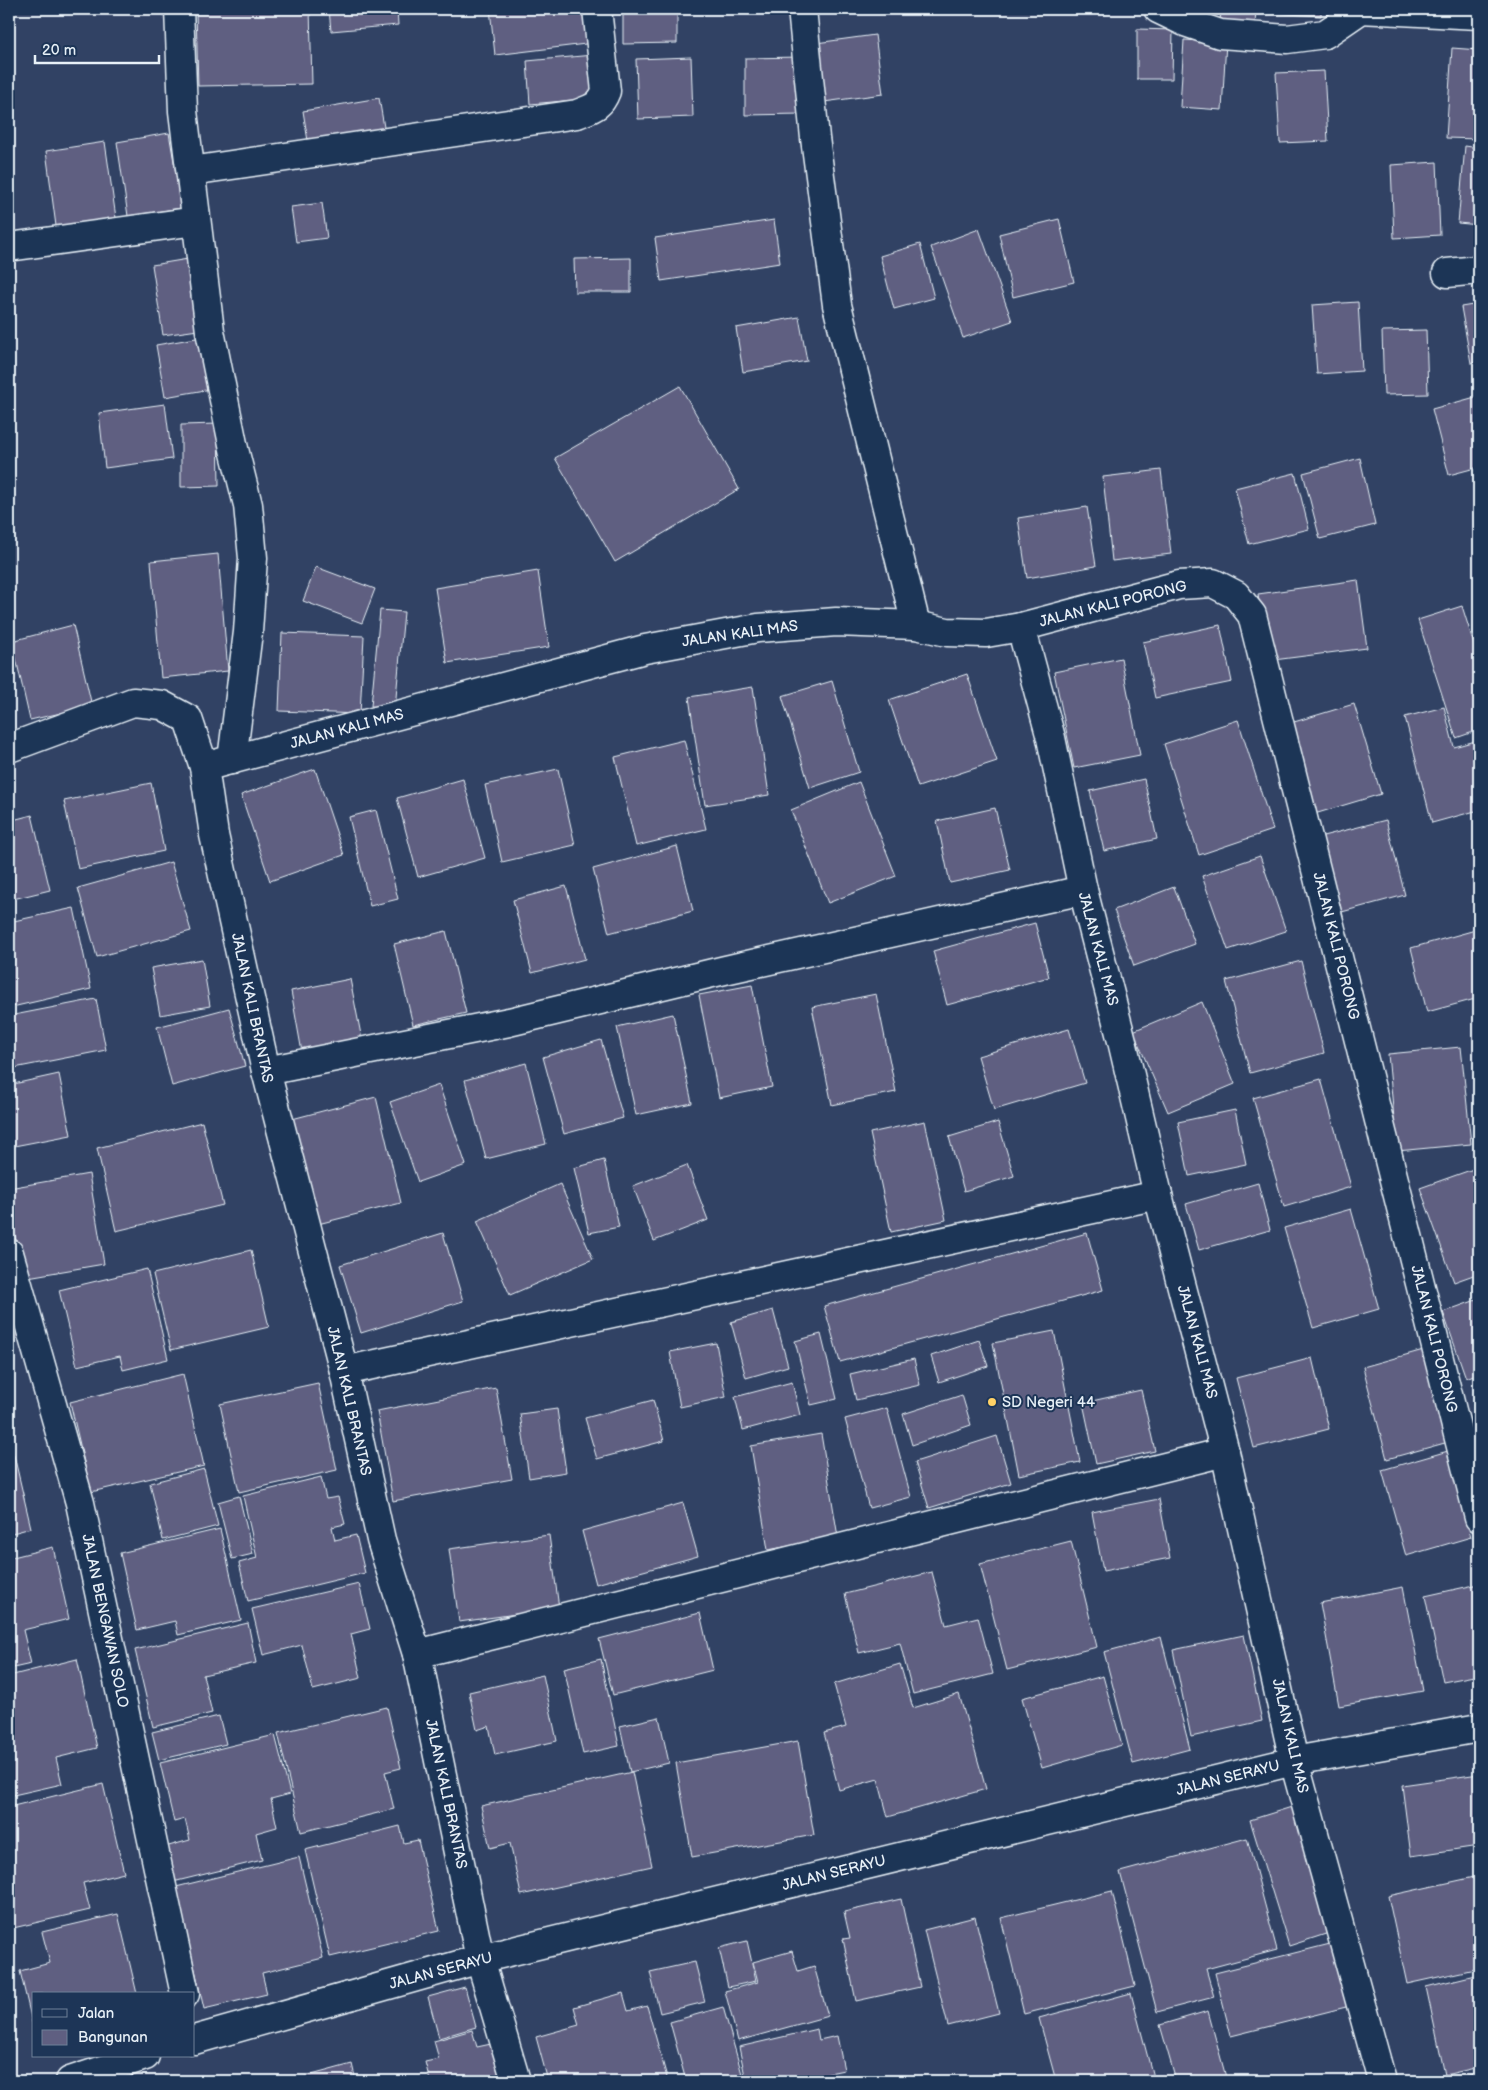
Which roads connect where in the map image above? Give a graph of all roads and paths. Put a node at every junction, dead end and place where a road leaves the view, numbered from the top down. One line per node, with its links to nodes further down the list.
1 (179, 9): 7 (street)
2 (597, 9): 7 (street)
3 (802, 9): 12 (street)
4 (1158, 9): 5 (street)
5 (1360, 9): 6 (street)
6 (1479, 15)
7 (191, 171): 8 (street)
8 (196, 221): 9 (street); 15 (street)
9 (9, 247)
10 (1479, 270): 11 (street)
11 (1447, 273)
12 (916, 626): 13 (street, JALAN KALI MAS); 15 (street, JALAN KALI MAS)
13 (1021, 627): 17 (street, JALAN KALI MAS); 23 (street, JALAN KALI PORONG)
14 (9, 748): 16 (street, JALAN KALI BRANTAS)
15 (232, 760): 16 (street, JALAN KALI MAS)
16 (204, 767): 18 (street, JALAN KALI BRANTAS)
17 (1082, 890): 18 (street); 19 (street, JALAN KALI MAS)
18 (266, 1071): 21 (street, JALAN KALI BRANTAS)
19 (1158, 1195): 21 (street); 22 (street, JALAN KALI MAS)
20 (9, 1253): 28 (street, JALAN BENGAWAN SOLO)
21 (344, 1371): 24 (street, JALAN KALI BRANTAS)
22 (1225, 1452): 24 (street); 26 (street, JALAN KALI MAS)
23 (1479, 1518)
24 (417, 1654): 27 (street, JALAN KALI BRANTAS)
25 (1479, 1728): 26 (street, JALAN SERAYU)
26 (1294, 1762): 27 (street, JALAN SERAYU); 33 (street, JALAN KALI MAS)
27 (480, 1959): 29 (street, JALAN SERAYU); 32 (street, JALAN KALI BRANTAS)
28 (185, 1992)
29 (195, 2039)
30 (139, 2058): 31 (street)
31 (70, 2081)
32 (516, 2081)
33 (1382, 2081)

